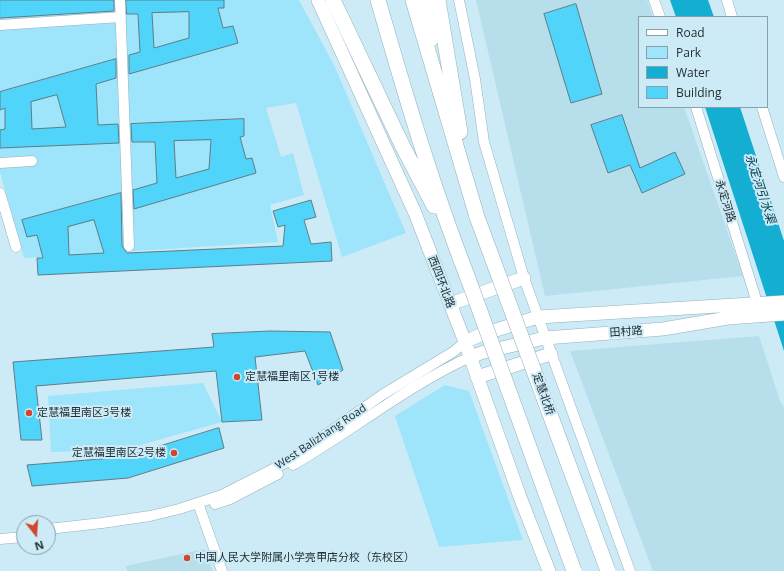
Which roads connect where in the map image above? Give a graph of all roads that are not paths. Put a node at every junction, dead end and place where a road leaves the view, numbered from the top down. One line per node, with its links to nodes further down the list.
1 (120, 0): 13 (street)
2 (318, 0): 28 (main road, 西四环北路)
3 (332, 0): 25 (highway)
4 (413, 0): 15 (highway)
5 (425, 0): 15 (highway)
6 (438, 0): 21 (highway)
7 (459, 0): 26 (street)
8 (654, 0): 11 (street)
9 (727, 0): 12 (street)
10 (378, 3): 25 (highway)
11 (660, 16)
12 (732, 16)
13 (121, 17): 14 (street); 23 (street)
14 (0, 25)
15 (436, 82): 21 (highway)
16 (696, 108): 29 (street, 永定河路)
17 (762, 108): 20 (street)
18 (32, 161): 19 (street)
19 (0, 163)
20 (784, 176)
21 (470, 192): 47 (highway, 定慧北桥, bridge)
22 (0, 193): 24 (street)
23 (129, 246)
24 (16, 247)
25 (456, 250): 46 (highway, bridge)
26 (524, 278): 28 (main road); 31 (street)
27 (784, 302): 29 (main road, 田村路)
28 (450, 304): 33 (main road, 西四环北路)
29 (762, 305): 30 (main road, 田村路); 31 (main road, 田村路); 32 (main road, 田村路)
30 (784, 314)
31 (538, 317): 32 (street); 33 (main road, 田村路)
32 (545, 338): 34 (street); 35 (main road, 田村路)
33 (464, 342): 35 (main road, 西四环北路); 37 (street, West Balizhang Road)
34 (551, 354): 36 (main road); 48 (street)
35 (470, 357): 36 (main road, 西四环北路); 37 (street, West Balizhang Road)
36 (477, 377): 45 (main road, 西四环北路)
37 (199, 506): 38 (street, West Balizhang Road); 41 (street, West Balizhang Road); 44 (street)
38 (56, 528)
39 (16, 532): 40 (street)
40 (0, 533)
41 (56, 534)
42 (16, 538): 43 (street)
43 (0, 539)
44 (222, 571)
45 (548, 571)
46 (574, 571)
47 (608, 571)
48 (630, 571)

